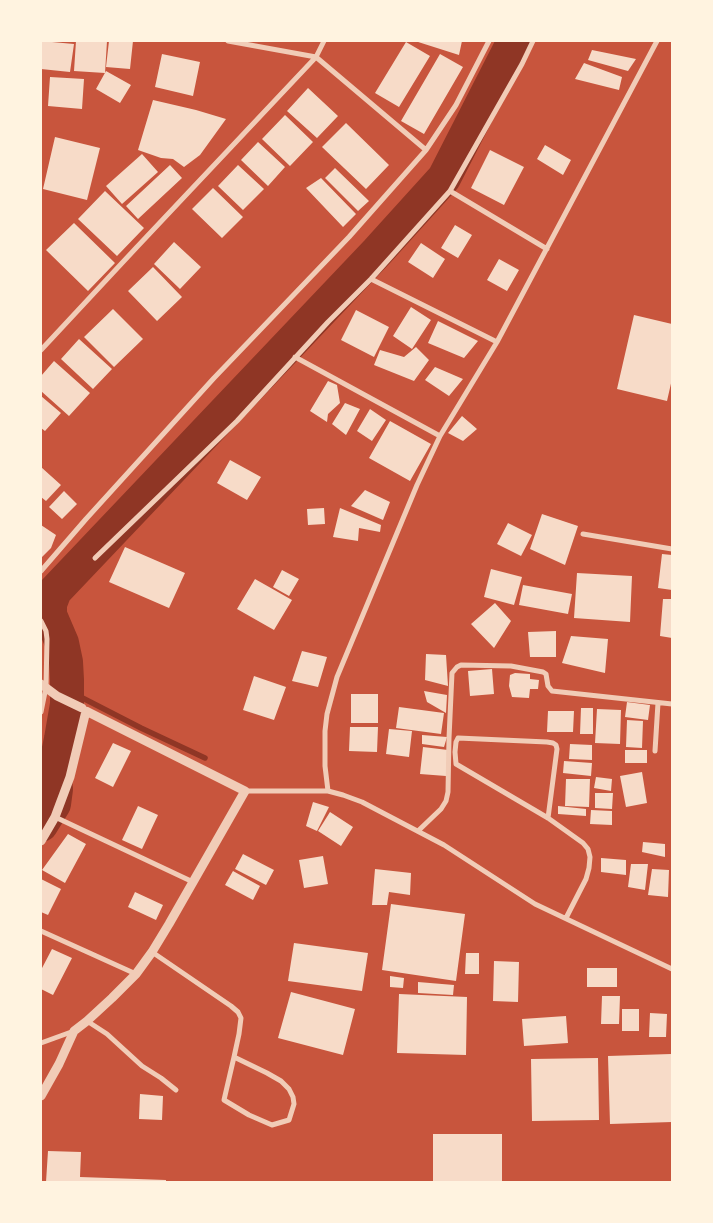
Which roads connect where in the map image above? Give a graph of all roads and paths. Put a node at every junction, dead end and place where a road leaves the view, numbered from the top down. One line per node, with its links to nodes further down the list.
1 (228, 41): 6 (street)
2 (324, 41): 6 (street)
3 (489, 41): 7 (street)
4 (533, 41): 8 (street)
5 (657, 41): 9 (street)
6 (316, 57): 7 (street); 12 (street)
7 (426, 150): 18 (street)
8 (450, 191): 9 (street); 10 (street)
9 (547, 249): 11 (street)
10 (371, 279): 11 (street); 13 (street)
11 (497, 342): 14 (street)
12 (41, 350)
13 (295, 357): 14 (street); 17 (street)
14 (440, 436): 27 (street)
15 (583, 534): 16 (street)
16 (672, 549)
17 (95, 558)
18 (41, 571)
19 (41, 621): 20 (street)
20 (44, 685): 23 (street); 24 (street)
21 (658, 703): 22 (street); 25 (street); 30 (street)
22 (672, 704)
23 (84, 710): 26 (street); 28 (street)
24 (41, 712)
25 (655, 752)
26 (245, 790): 27 (street); 32 (street)
27 (328, 792): 30 (street)
28 (55, 817): 31 (street); 32 (street)
29 (548, 818): 29 (street); 33 (street)
30 (418, 831): 33 (street)
31 (41, 841)
32 (193, 882): 35 (street)
33 (566, 918): 36 (street)
34 (41, 931): 37 (street)
35 (152, 952): 37 (street); 41 (street)
36 (672, 969)
37 (136, 974): 38 (street)
38 (87, 1021): 39 (street); 42 (street)
39 (74, 1031): 40 (street); 43 (street)
40 (41, 1043)
41 (234, 1058): 41 (street)
42 (176, 1090)
43 (41, 1096)

